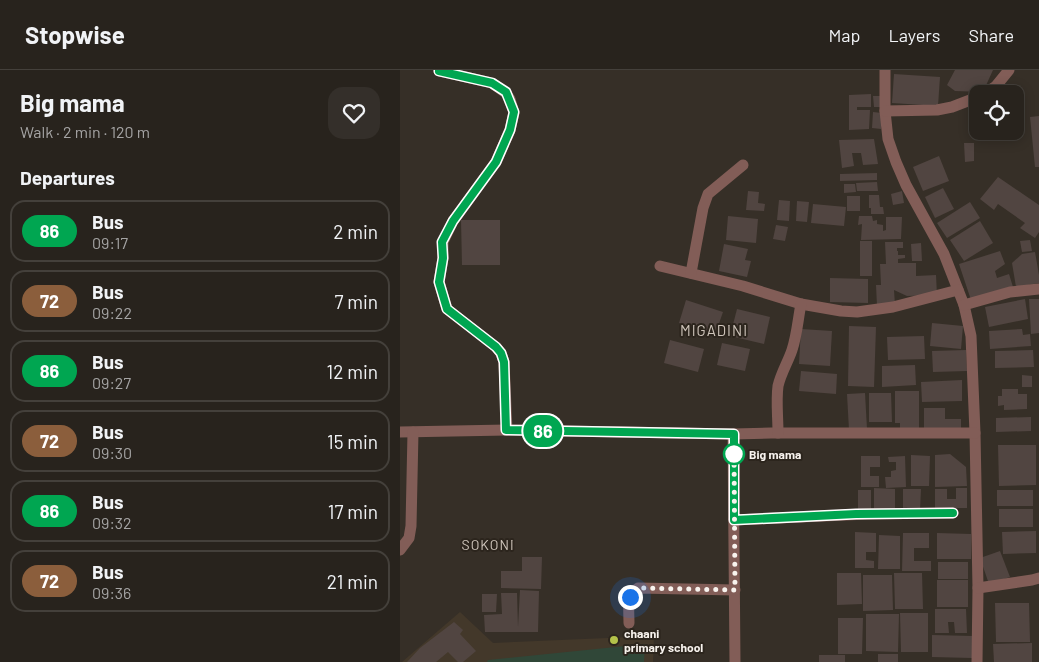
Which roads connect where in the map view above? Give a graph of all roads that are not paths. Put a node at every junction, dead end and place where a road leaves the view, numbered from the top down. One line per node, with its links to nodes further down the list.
1 (885, 70): 6 (street)
2 (1009, 70): 4 (street)
3 (439, 71): 14 (street)
4 (997, 85)
5 (969, 101): 6 (street)
6 (885, 111): 11 (street)
7 (743, 165): 9 (street)
8 (660, 266): 9 (street)
9 (691, 273): 12 (street)
10 (1039, 289): 13 (street)
11 (958, 290): 12 (street); 13 (street)
12 (801, 304): 17 (street)
13 (964, 305): 18 (street)
14 (506, 430): 16 (street); 19 (street)
15 (400, 432): 16 (street)
16 (414, 432): 22 (street)
17 (778, 433): 18 (street); 19 (street)
18 (975, 433): 24 (street)
19 (734, 434): 21 (street)
20 (953, 513): 21 (street)
21 (734, 520): 25 (street)
22 (400, 550)
23 (1039, 578): 24 (street)
24 (978, 588): 28 (street)
25 (735, 590): 26 (street); 27 (street)
26 (629, 623)
27 (735, 662)
28 (977, 662)

